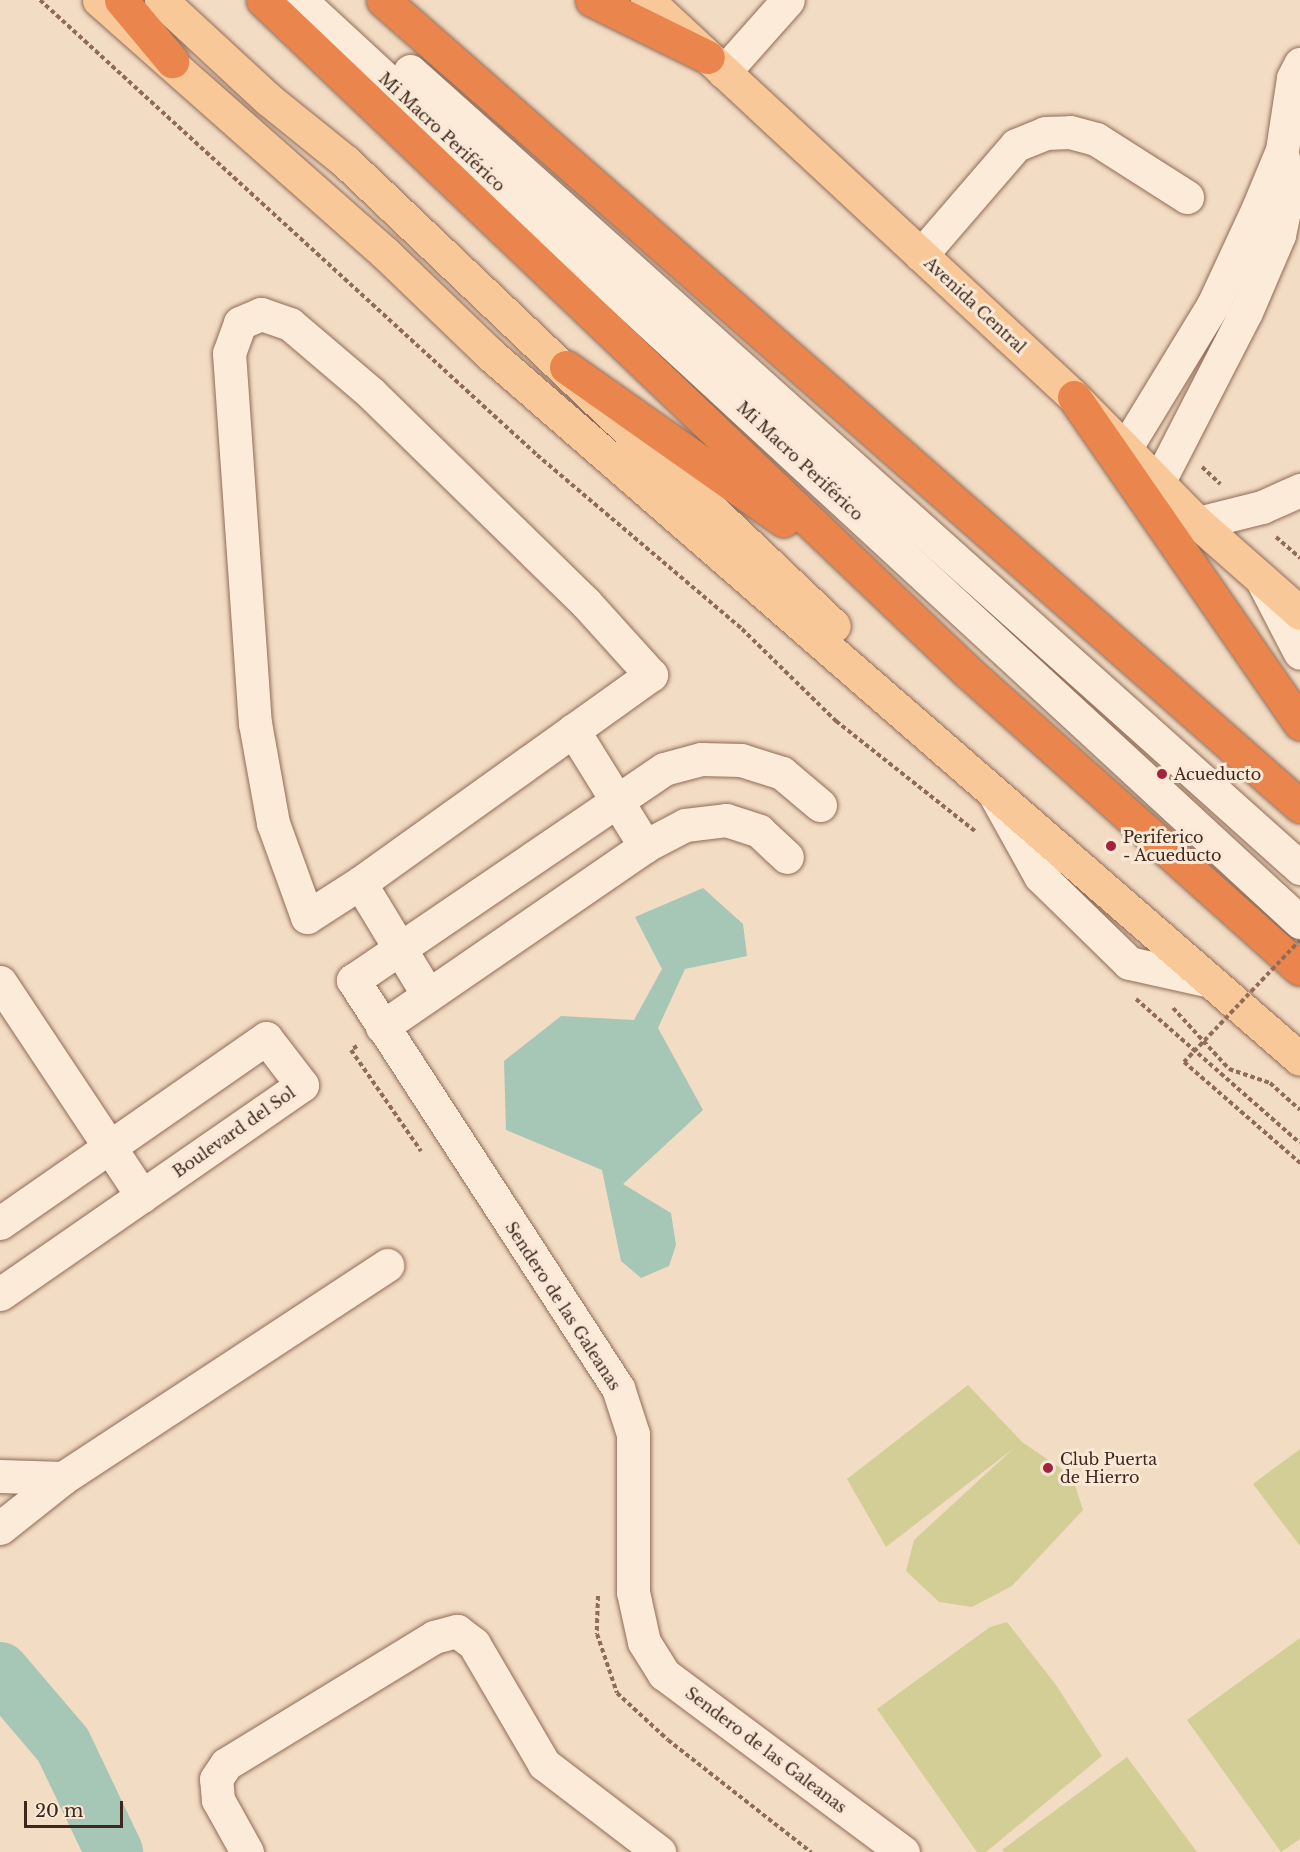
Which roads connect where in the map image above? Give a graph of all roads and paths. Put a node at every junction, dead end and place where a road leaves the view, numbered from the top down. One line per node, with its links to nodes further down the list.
1 (40, 0): 34 (path)
2 (99, 0): 12 (main road)
3 (121, 0): 12 (highway)
4 (161, 0): 18 (main road)
5 (263, 0): 27 (highway)
6 (300, 0): 39 (street, Mi Macro Periférico)
7 (330, 0): 37 (street, Mi Macro Periférico)
8 (383, 0): 33 (highway)
9 (592, 0): 14 (highway)
10 (647, 0): 14 (main road, Avenida Central)
11 (788, 0): 14 (street)
12 (171, 61): 30 (main road)
13 (1300, 64): 15 (street)
14 (716, 65): 17 (main road, Avenida Central)
15 (1282, 150): 20 (street); 21 (street)
16 (1187, 197): 17 (street)
17 (921, 255): 19 (main road, Avenida Central)
18 (566, 367): 27 (highway); 30 (main road)
19 (1074, 397): 20 (main road, Avenida Central); 28 (highway)
20 (1125, 449): 21 (main road, Avenida Central)
21 (1158, 483): 23 (main road, Avenida Central)
22 (1300, 490): 23 (street)
23 (1198, 523): 24 (main road, Avenida Central)
24 (1262, 580): 25 (main road, Avenida Central); 26 (street)
25 (1300, 613)
26 (1300, 653)
27 (968, 672): 42 (highway)
28 (1300, 723)
29 (573, 730): 31 (street); 38 (street); 38 (street)
30 (994, 794): 48 (main road)
31 (616, 801): 32 (street); 35 (street); 41 (street)
32 (820, 805)
33 (1300, 806)
34 (986, 840)
35 (645, 846): 36 (street); 44 (street)
36 (787, 857)
37 (1300, 868)
38 (360, 883): 41 (street)
39 (1300, 922)
40 (1300, 940): 53 (path, bridge)
41 (400, 947): 44 (street); 47 (street, Sendero de las Galeanas)
42 (1300, 969)
43 (0, 982): 51 (street)
44 (428, 995): 47 (street)
45 (1131, 995): 50 (path)
46 (1165, 998): 49 (path)
47 (382, 1027): 52 (path); 65 (street, Sendero de las Galeanas)
48 (1300, 1059)
49 (1300, 1110)
50 (1300, 1143)
51 (108, 1144): 54 (street); 54 (street, Boulevard del Sol); 55 (street, Boulevard del Sol)
52 (424, 1156)
53 (1300, 1163)
54 (142, 1196): 57 (street, Boulevard del Sol)
55 (0, 1222)
56 (387, 1265): 59 (street)
57 (0, 1294)
58 (0, 1476): 59 (street)
59 (63, 1478): 60 (street)
60 (0, 1528)
61 (598, 1589): 64 (path)
62 (247, 1852): 63 (street)
63 (659, 1852)
64 (811, 1852)
65 (903, 1852)

